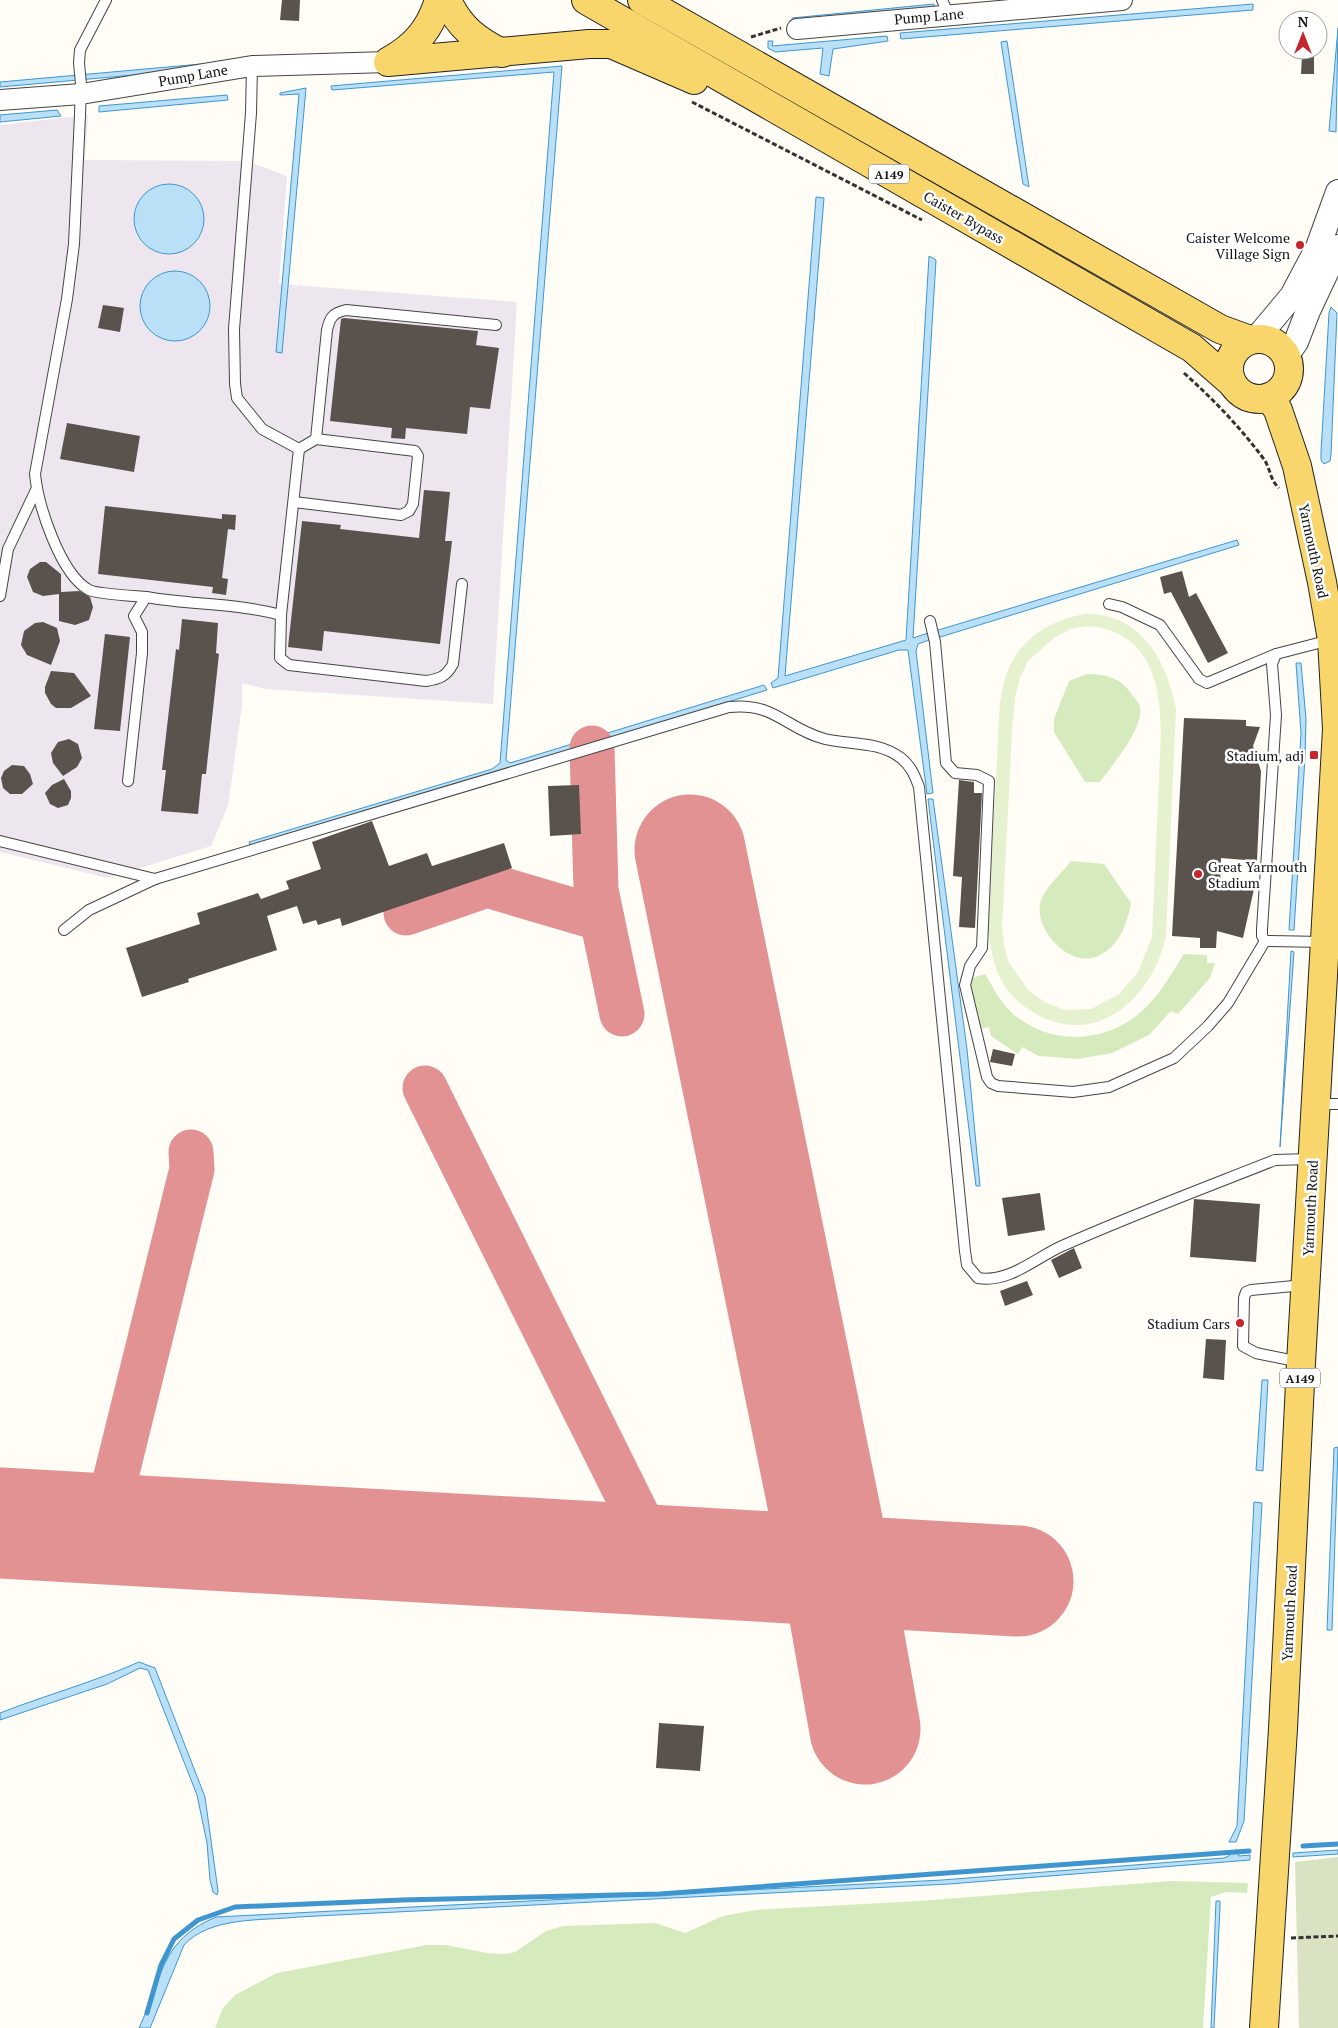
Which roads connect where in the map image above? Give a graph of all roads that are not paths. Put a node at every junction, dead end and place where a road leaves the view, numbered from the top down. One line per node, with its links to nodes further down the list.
1 (106, 0): 12 (lane)
2 (439, 0): 10 (main road)
3 (447, 0): 9 (main road)
4 (586, 0): 14 (main road, Caister Bypass / A149)
5 (642, 0): 18 (main road, A149)
6 (1122, 0): 7 (street, Pump Lane)
7 (945, 7): 8 (street, Pump Lane)
8 (797, 29)
9 (502, 53): 10 (main road); 14 (main road)
10 (388, 62): 11 (street, Pump Lane)
11 (252, 66): 12 (street, Pump Lane); 23 (lane)
12 (81, 89): 13 (street, Pump Lane); 24 (lane)
13 (0, 100)
14 (854, 154): 20 (main road, Caister Bypass / A149)
15 (1338, 192): 18 (street)
16 (1338, 247): 19 (street)
17 (496, 325): 22 (lane)
18 (1253, 340): 19 (main road); 20 (main road)
19 (1286, 356): 21 (main road)
20 (1232, 383): 21 (main road)
21 (1269, 398): 32 (main road, Yarmouth Road / A149)
22 (316, 439): 23 (lane); 25 (lane)
23 (299, 449): 25 (lane)
24 (36, 490): 27 (lane); 28 (lane)
25 (294, 502): 30 (lane)
26 (462, 584): 30 (lane)
27 (0, 596)
28 (146, 597): 30 (lane); 34 (lane)
29 (1109, 604): 33 (lane)
30 (281, 615)
31 (930, 621): 38 (lane)
32 (1332, 640): 33 (lane); 39 (main road, Yarmouth Road / A149)
33 (1276, 654): 38 (lane)
34 (128, 781)
35 (0, 841): 36 (lane)
36 (155, 879): 37 (lane); 41 (lane)
37 (64, 930)
38 (1265, 941): 39 (lane)
39 (1325, 942): 40 (main road, Yarmouth Road / A149)
40 (1327, 1104): 41 (main road, Yarmouth Road / A149)
41 (1312, 1159): 42 (main road, Yarmouth Road / A149)
42 (1306, 1285): 43 (main road, Yarmouth Road / A149); 43 (lane)
43 (1301, 1362): 44 (main road, Yarmouth Road / A149)
44 (1264, 2028)

